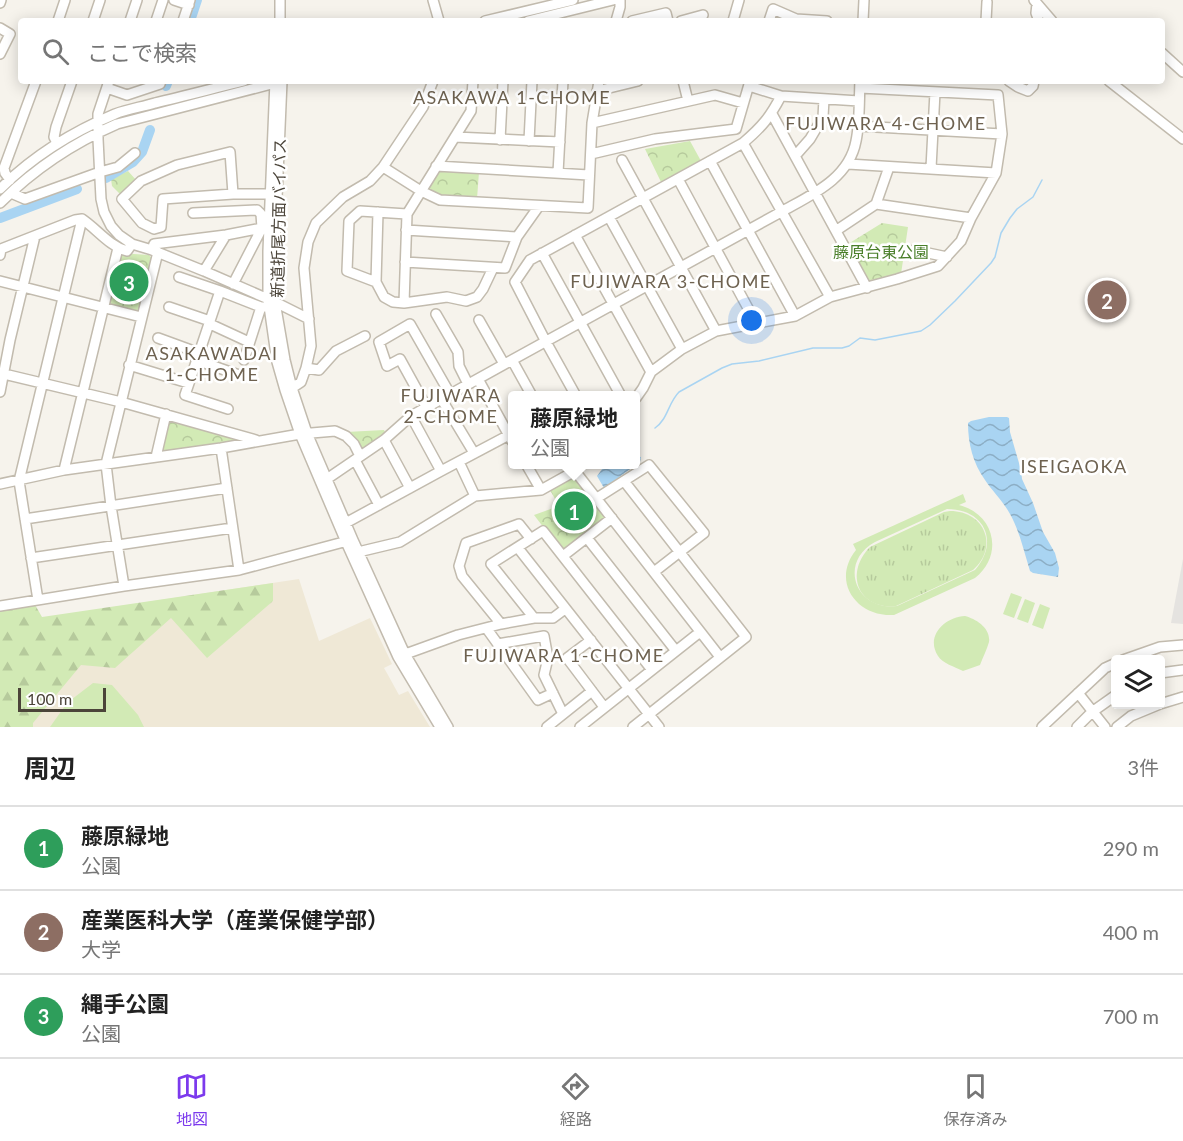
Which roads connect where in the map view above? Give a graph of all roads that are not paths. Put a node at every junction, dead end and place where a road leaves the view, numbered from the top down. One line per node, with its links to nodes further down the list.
1 (64, 0): 16 (street)
2 (100, 0): 17 (street)
3 (137, 0): 18 (street)
4 (163, 0): 19 (street)
5 (174, 0): 13 (street)
6 (280, 0): 21 (street)
7 (434, 0): 22 (street)
8 (573, 0): 23 (street)
9 (613, 0): 24 (street)
10 (620, 0): 25 (street)
11 (739, 0): 28 (street)
12 (864, 0): 31 (street)
13 (189, 2): 20 (street)
14 (987, 2): 32 (street)
15 (1035, 2): 33 (street); 34 (street)
16 (58, 18)
17 (94, 18)
18 (131, 18)
19 (157, 18)
20 (184, 18)
21 (280, 18)
22 (438, 18)
23 (498, 18)
24 (540, 18)
25 (617, 18)
26 (645, 18): 27 (street)
27 (667, 18)
28 (734, 18)
29 (770, 18): 30 (street)
30 (794, 18)
31 (863, 18)
32 (986, 18)
33 (1038, 18)
34 (1049, 18)
35 (0, 21): 37 (street)
36 (0, 28): 37 (street)
37 (10, 34): 38 (street)
38 (0, 54)
39 (1165, 56): 40 (street)
40 (1183, 72)
41 (35, 84): 101 (street)
42 (71, 84): 84 (street)
43 (108, 84): 63 (street); 73 (street)
44 (160, 84): 63 (street)
45 (232, 84): 73 (street)
46 (267, 84): 77 (street)
47 (278, 84): 107 (street)
48 (278, 84): 150 (street, 新道折尾方面バイパス)
49 (432, 84): 93 (street)
50 (473, 84): 79 (street)
51 (503, 84): 81 (street)
52 (532, 84): 82 (street)
53 (563, 84): 83 (street)
54 (614, 84): 64 (street)
55 (683, 84): 69 (street)
56 (749, 84): 71 (street)
57 (751, 84): 67 (street)
58 (860, 84): 65 (street); 70 (street)
59 (943, 84): 66 (street)
60 (1014, 84): 61 (street)
61 (1033, 84)
62 (1113, 84): 80 (street)
63 (139, 86)
64 (598, 86): 74 (street)
65 (905, 86): 66 (street)
66 (939, 92): 76 (street); 78 (street)
67 (781, 96): 68 (street); 72 (street)
68 (825, 99): 70 (street); 88 (street)
69 (688, 101): 71 (street); 74 (street)
70 (859, 101): 75 (street)
71 (743, 103): 87 (street)
72 (772, 114): 85 (street); 88 (street)
73 (98, 122): 77 (street); 84 (street)
74 (591, 123): 87 (street)
75 (858, 126): 76 (street); 91 (street)
76 (933, 131): 78 (street); 95 (street)
77 (99, 132): 96 (street); 104 (street)
78 (1002, 134): 98 (street)
79 (455, 138): 81 (street); 92 (street)
80 (1183, 139)
81 (500, 140): 82 (street)
82 (529, 141): 83 (street)
83 (560, 142): 97 (street)
84 (57, 143): 101 (street)
85 (743, 143): 90 (street); 113 (street)
86 (135, 153): 96 (street)
87 (591, 154): 99 (street)
88 (795, 156): 105 (street)
89 (622, 160): 108 (street)
90 (710, 161): 100 (street); 121 (street)
91 (848, 164): 94 (street); 105 (street)
92 (436, 166): 97 (street); 103 (street)
93 (383, 167): 103 (street); 157 (street)
94 (889, 167): 95 (street); 110 (street)
95 (931, 168): 98 (street)
96 (100, 172): 104 (street); 127 (street)
97 (558, 172): 99 (street)
98 (996, 173): 117 (street)
99 (589, 175): 111 (street)
100 (678, 179): 108 (street); 129 (street)
101 (10, 180): 102 (street)
102 (0, 189)
103 (421, 191): 111 (street); 115 (street)
104 (11, 192): 109 (street)
105 (815, 193): 113 (street); 122 (street)
106 (232, 194): 106 (street); 107 (street)
107 (271, 194): 150 (street)
108 (643, 197): 116 (street); 136 (street)
109 (0, 203)
110 (876, 204): 117 (street); 122 (street)
111 (539, 206): 126 (street)
112 (378, 212): 115 (street); 141 (street); 141 (street)
113 (781, 212): 121 (street); 148 (street)
114 (193, 213): 119 (street)
115 (406, 214): 120 (street)
116 (609, 217): 124 (street); 143 (street)
117 (971, 218): 134 (street)
118 (82, 219): 125 (street); 128 (street); 147 (street)
119 (262, 228): 123 (street); 142 (street)
120 (406, 230): 126 (street); 135 (street)
121 (748, 230): 129 (street); 155 (street)
122 (837, 230): 145 (street)
123 (226, 235): 131 (street); 138 (street)
124 (575, 235): 132 (street); 151 (street)
125 (35, 236): 133 (street); 144 (street)
126 (517, 237): 137 (street)
127 (132, 244): 128 (street); 131 (street)
128 (118, 248): 152 (street)
129 (715, 248): 136 (street); 161 (street)
130 (914, 250): 134 (street)
131 (155, 251): 138 (street); 156 (street)
132 (542, 253): 159 (street); 166 (street)
133 (0, 255)
134 (947, 257): 145 (street)
135 (405, 262): 137 (street); 149 (street)
136 (681, 267): 143 (street); 162 (street)
137 (493, 268): 149 (street)
138 (204, 271): 142 (street)
139 (179, 277): 146 (street)
140 (0, 281): 144 (street)
141 (376, 282): 149 (street)
142 (233, 284): 150 (street)
143 (646, 286): 151 (street); 167 (street)
144 (22, 287): 147 (street); 174 (street)
145 (867, 288): 148 (street)
146 (220, 291): 150 (street); 160 (street)
147 (64, 297): 152 (street); 177 (street)
148 (830, 297): 155 (street)
149 (404, 303)
150 (268, 304): 157 (street); 165 (street); 180 (street, 新道折尾方面バイパス)
151 (613, 305): 159 (street); 173 (street)
152 (103, 307): 156 (street); 185 (street)
153 (169, 307): 160 (street)
154 (436, 314): 179 (street)
155 (795, 316): 161 (street)
156 (141, 317): 171 (street)
157 (309, 320): 172 (street)
158 (479, 320): 170 (street)
159 (580, 322): 166 (street); 183 (street)
160 (210, 323): 165 (street); 168 (street)
161 (756, 323): 162 (street)
162 (716, 331): 167 (street)
163 (365, 336): 172 (street)
164 (158, 338): 168 (street)
165 (249, 342): 169 (street)
166 (546, 342): 170 (street); 182 (street)
167 (682, 349): 173 (street)
168 (197, 357): 175 (street); 178 (street)
169 (244, 360)
170 (508, 362): 176 (street); 181 (street)
171 (129, 365): 178 (street); 188 (street)
172 (306, 368): 180 (street)
173 (651, 372): 186 (street)
174 (2, 374): 177 (street); 184 (street)
175 (239, 375)
176 (478, 379): 179 (street); 193 (street)
177 (42, 382): 185 (street); 209 (street)
178 (188, 383): 190 (street)
179 (468, 384): 187 (street)
180 (289, 389): 194 (street, 新道折尾方面バイパス)
181 (528, 391)
182 (573, 391)
183 (618, 391)
184 (0, 392)
185 (82, 392): 188 (street); 207 (street)
186 (640, 392)
187 (446, 397): 189 (street); 189 (street); 199 (street)
188 (121, 402): 191 (street); 203 (street)
189 (427, 408): 192 (street)
190 (228, 409)
191 (166, 414): 197 (street); 200 (street)
192 (411, 417): 196 (street); 208 (street)
193 (508, 433)
194 (304, 434): 197 (street); 201 (street); 211 (street, 新道折尾方面バイパス)
195 (508, 439): 199 (street)
196 (384, 440): 201 (street); 214 (street)
197 (259, 441): 198 (street)
198 (221, 448): 200 (street); 213 (street)
199 (474, 453): 202 (street)
200 (156, 458): 203 (street)
201 (357, 458): 211 (street); 218 (street)
202 (459, 462): 208 (street); 216 (street)
203 (106, 464): 207 (street); 219 (street)
204 (528, 469): 215 (street)
205 (572, 469): 215 (street)
206 (576, 469): 217 (street)
207 (64, 471): 209 (street)
208 (441, 471): 214 (street)
209 (19, 481): 212 (street); 221 (street)
210 (624, 481): 217 (street); 229 (street); 229 (street)
211 (324, 482): 222 (street, 新道折尾方面バイパス)
212 (0, 484)
213 (226, 488): 219 (street); 223 (street)
214 (410, 488): 218 (street)
215 (541, 490): 216 (street)
216 (475, 495): 230 (street)
217 (597, 498): 220 (street)
218 (379, 505): 222 (street)
219 (111, 506): 221 (street); 227 (street)
220 (612, 518): 224 (street); 234 (street)
221 (24, 519): 232 (street)
222 (344, 525): 226 (street, 新道折尾方面バイパス)
223 (232, 528): 227 (street); 233 (street)
224 (587, 538): 231 (street); 246 (street)
225 (531, 539): 228 (street); 231 (street); 240 (street)
226 (350, 541): 230 (street, 新道折尾方面バイパス); 233 (street)
227 (117, 545): 232 (street); 235 (street)
228 (518, 548): 238 (street); 239 (street)
229 (679, 552): 234 (street); 249 (street)
230 (355, 553): 247 (street, 新道折尾方面バイパス)
231 (563, 556): 251 (street)
232 (31, 558): 236 (street)
233 (239, 570): 235 (street)
234 (654, 572): 242 (street)
235 (124, 586): 236 (street)
236 (38, 600): 237 (street)
237 (0, 606)
238 (565, 609): 239 (street); 243 (street)
239 (534, 618): 240 (street)
240 (501, 624): 241 (street)
241 (487, 628): 244 (street); 247 (street)
242 (700, 632): 246 (street); 249 (street)
243 (591, 640): 254 (street); 255 (street)
244 (498, 644): 256 (street); 256 (street)
245 (1183, 645): 248 (street)
246 (676, 651): 251 (street)
247 (401, 655): 266 (street); 267 (street)
248 (1137, 655)
249 (720, 657): 265 (street)
250 (1111, 665): 257 (street)
251 (652, 670): 254 (street)
252 (1183, 670): 253 (street)
253 (1165, 672)
254 (628, 688): 261 (street); 265 (street)
255 (592, 691): 261 (street); 264 (street)
256 (553, 693): 264 (street)
257 (1077, 693): 263 (street); 272 (street)
258 (1183, 697): 260 (street)
259 (1111, 699): 263 (street)
260 (1165, 702)
261 (604, 707): 269 (street)
262 (1148, 709): 275 (street)
263 (1092, 712): 273 (street); 274 (street)
264 (563, 714): 268 (street)
265 (649, 714): 270 (street); 271 (street)
266 (440, 727)
267 (448, 727)
268 (547, 727)
269 (580, 727)
270 (633, 727)
271 (659, 727)
272 (1042, 727)
273 (1077, 727)
274 (1106, 727)
275 (1118, 727)

